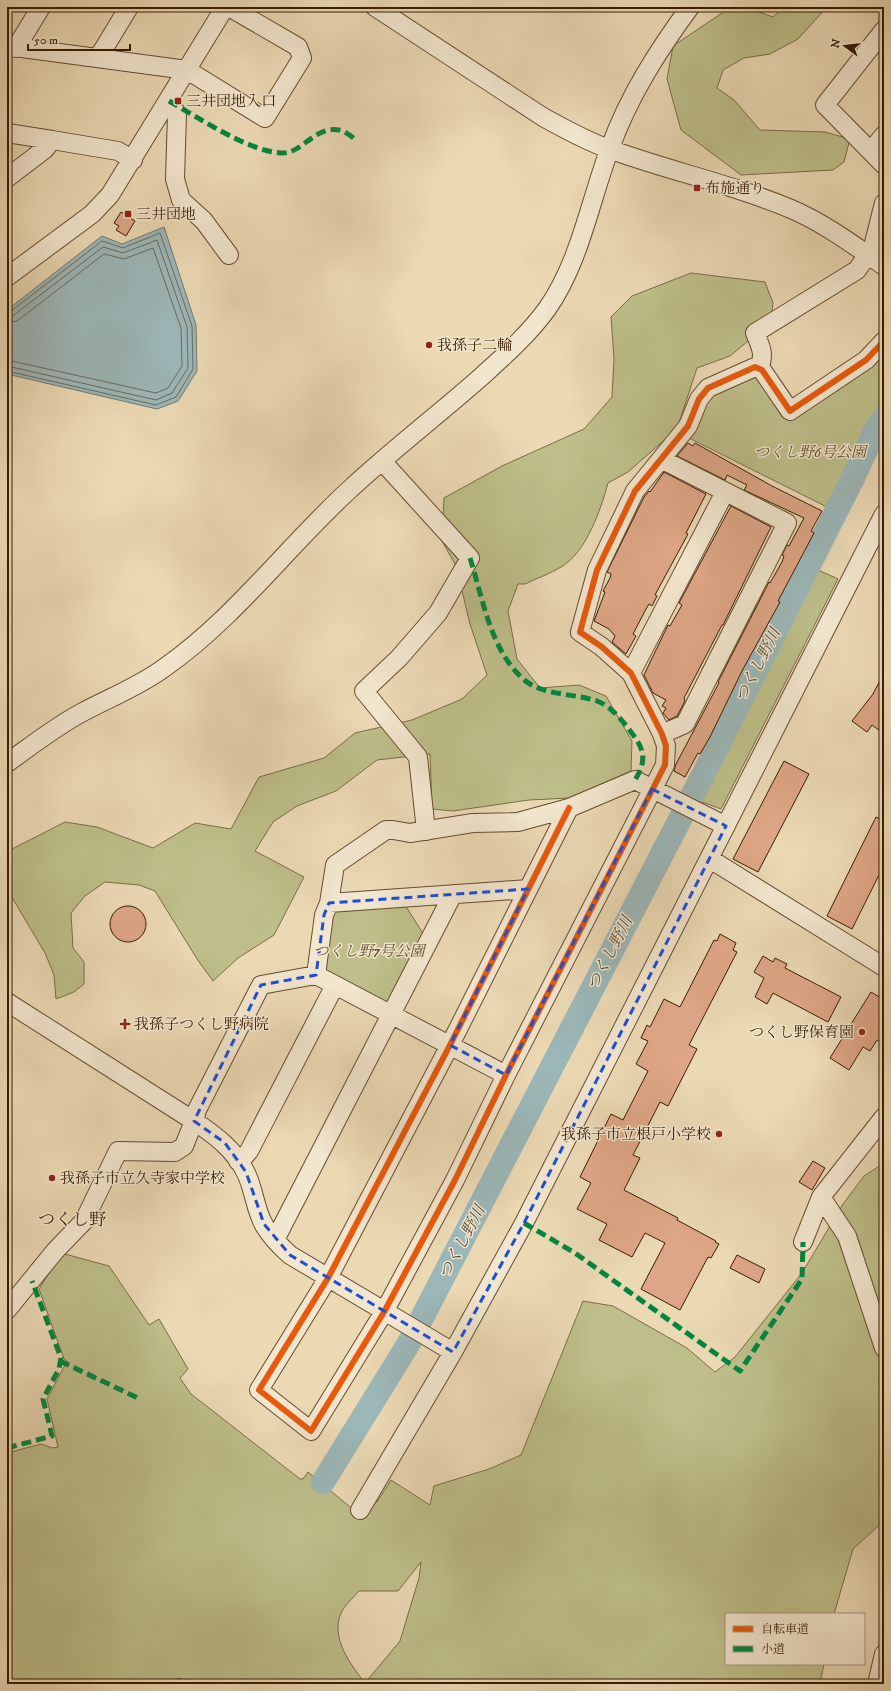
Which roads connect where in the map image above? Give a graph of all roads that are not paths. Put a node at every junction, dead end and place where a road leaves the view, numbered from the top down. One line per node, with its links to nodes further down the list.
1 (41, 7): 8 (street)
2 (129, 7): 9 (street)
3 (225, 7): 10 (street)
4 (229, 7): 10 (street)
5 (375, 7): 15 (street)
6 (690, 7): 15 (street)
7 (884, 30): 16 (street)
8 (12, 47): 9 (street)
9 (98, 58): 10 (street)
10 (187, 70): 11 (street)
11 (168, 101): 17 (street); 21 (street)
12 (7, 133): 14 (street)
13 (884, 135): 16 (street)
14 (52, 140): 17 (street); 19 (street)
15 (609, 150): 22 (street); 28 (street)
16 (871, 151): 18 (street)
17 (133, 160): 24 (street)
18 (884, 165)
19 (7, 178)
20 (884, 203): 22 (street)
21 (230, 255)
22 (868, 255): 23 (street); 26 (street)
23 (884, 266)
24 (7, 277)
25 (884, 341): 26 (street)
26 (759, 369): 27 (street)
27 (661, 459): 29 (street); 31 (street)
28 (382, 461): 33 (street); 37 (street)
29 (725, 492): 31 (street); 32 (street)
30 (883, 517): 36 (street)
31 (631, 673): 32 (street)
32 (662, 734): 34 (street)
33 (7, 763)
34 (652, 789): 35 (street); 36 (street); 48 (street)
35 (569, 808): 37 (street); 39 (street)
36 (726, 826): 38 (street)
37 (426, 831): 41 (street)
38 (710, 859): 42 (street); 59 (street)
39 (528, 889): 40 (street); 47 (street)
40 (454, 894): 41 (street); 46 (street)
41 (329, 903): 43 (street)
42 (884, 967)
43 (316, 975): 44 (street); 50 (street)
44 (335, 985): 46 (street); 51 (street)
45 (7, 1002): 50 (street)
46 (392, 1014): 47 (street); 53 (street)
47 (450, 1045): 48 (street); 55 (street)
48 (506, 1075): 57 (street)
49 (884, 1117): 52 (street)
50 (194, 1121): 51 (street); 56 (street)
51 (238, 1161): 53 (street)
52 (821, 1197): 54 (street); 58 (street)
53 (275, 1240): 55 (street)
54 (803, 1242)
55 (328, 1278): 57 (street); 57 (street)
56 (7, 1310)
57 (384, 1312): 59 (street)
58 (884, 1348)
59 (453, 1352): 60 (street)
60 (360, 1510)
61 (884, 1654): 62 (street)
62 (877, 1684)

